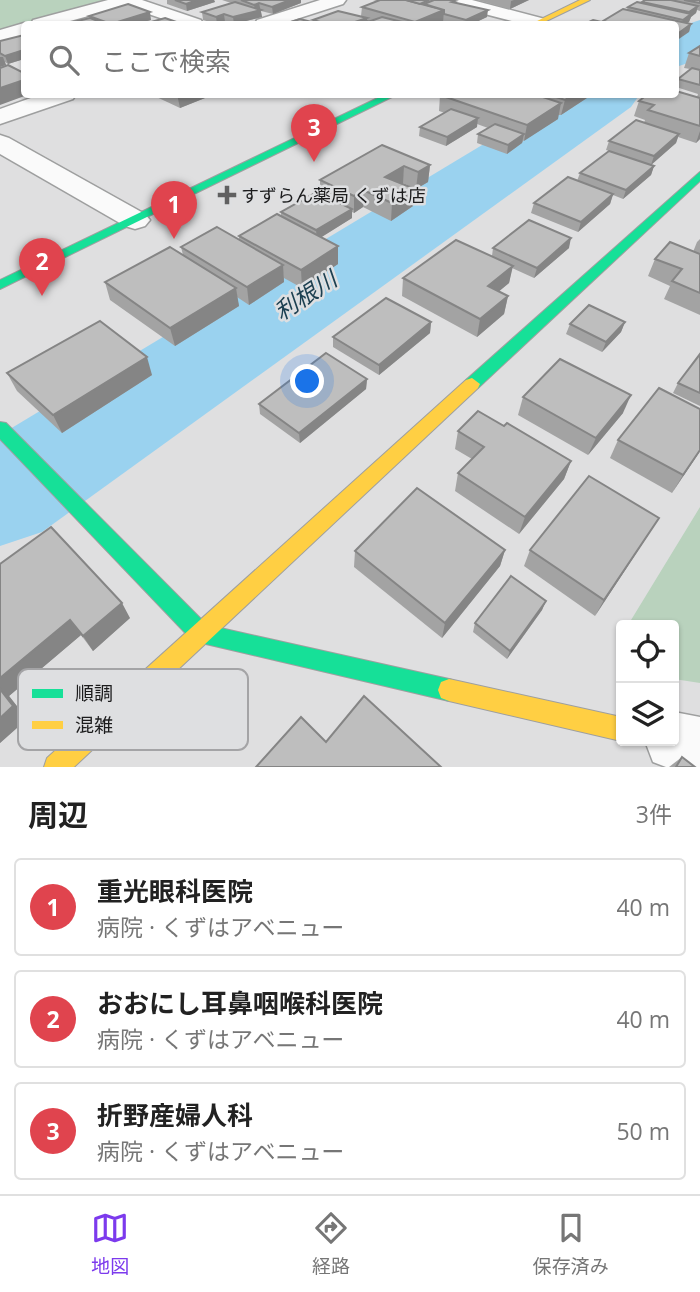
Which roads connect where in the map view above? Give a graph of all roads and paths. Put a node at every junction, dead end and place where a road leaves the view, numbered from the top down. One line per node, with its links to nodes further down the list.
1 (126, 0): 5 (street); 6 (street)
2 (337, 0): 7 (street)
3 (452, 0): 8 (street)
4 (586, 0): 9 (street)
5 (51, 21)
6 (186, 21)
7 (273, 21)
8 (526, 21)
9 (543, 21)
10 (21, 30): 11 (street)
11 (0, 36)
12 (54, 98): 14 (street)
13 (386, 98): 17 (street)
14 (0, 117)
15 (0, 143): 17 (street)
16 (700, 175): 20 (street)
17 (135, 220): 18 (street)
18 (0, 285)
19 (0, 428): 20 (street)
20 (201, 634): 21 (street); 22 (street)
21 (163, 669)
22 (616, 728)
23 (679, 742): 24 (street)
24 (700, 746)
25 (74, 750): 26 (street)
26 (55, 767)

